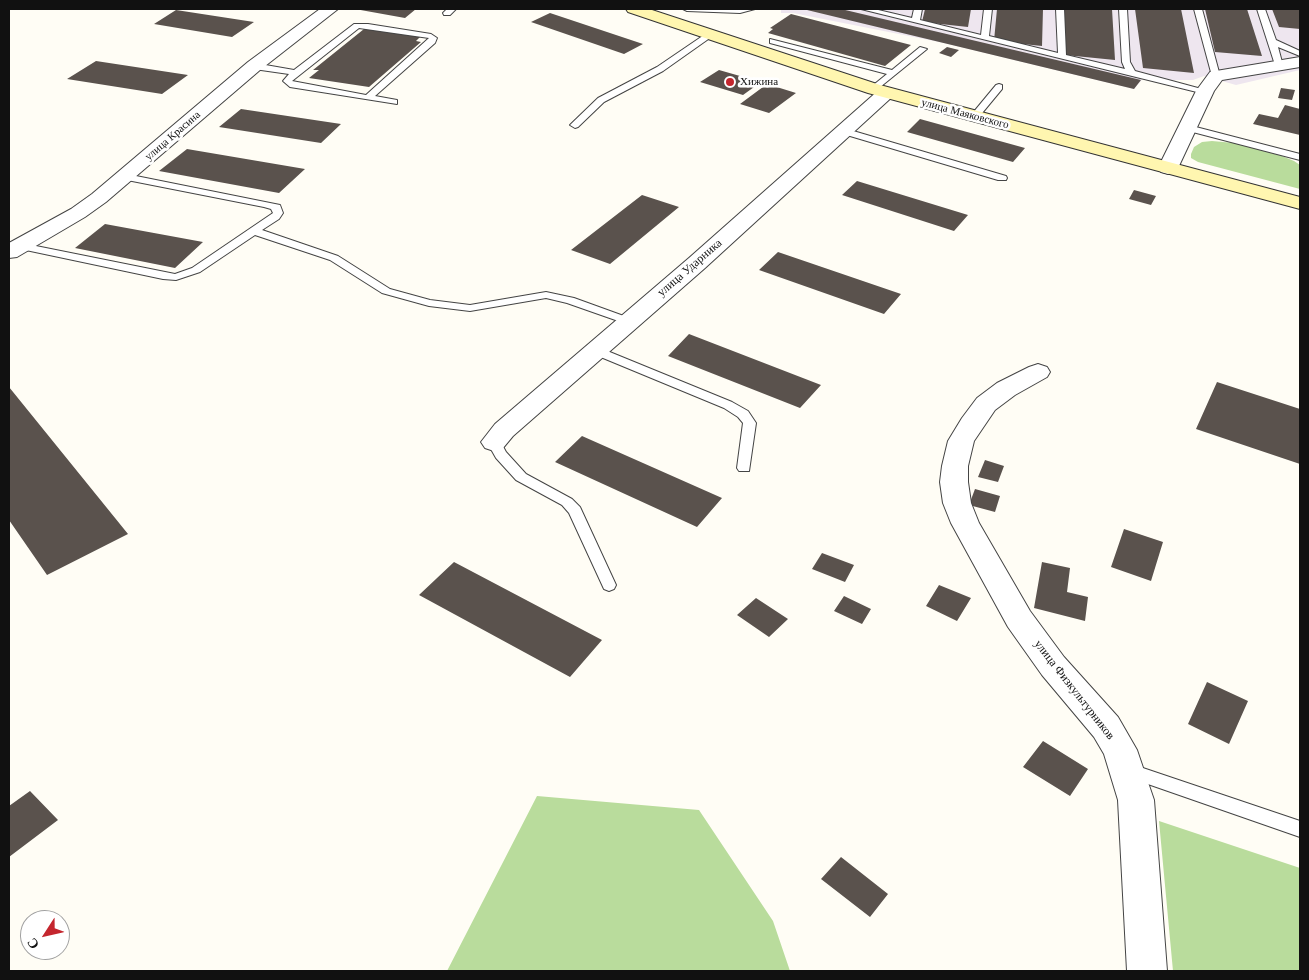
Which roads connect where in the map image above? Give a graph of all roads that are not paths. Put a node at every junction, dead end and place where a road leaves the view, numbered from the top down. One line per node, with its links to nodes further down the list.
1 (330, 9): 21 (street, улица Красина)
2 (634, 9): 13 (street, улица Маяковского)
3 (687, 9): 4 (lane)
4 (751, 9)
5 (865, 9): 12 (lane)
6 (918, 9): 12 (lane)
7 (988, 9): 14 (lane)
8 (1060, 9): 19 (lane)
9 (1123, 9): 24 (lane)
10 (1198, 9): 25 (lane)
11 (1261, 9): 16 (lane)
12 (916, 21): 14 (lane)
13 (710, 35): 26 (street, улица Маяковского); 32 (lane)
14 (985, 38): 19 (lane)
15 (773, 41): 26 (lane)
16 (1272, 41): 18 (lane); 22 (lane)
17 (923, 49): 26 (lane)
18 (1300, 54)
19 (1062, 56): 24 (lane)
20 (1300, 62): 22 (street)
21 (254, 66): 23 (lane); 37 (street, улица Красина)
22 (1279, 66): 25 (street)
23 (296, 73): 29 (lane); 29 (lane)
24 (1131, 73): 28 (lane)
25 (1216, 76): 28 (street)
26 (885, 85): 31 (street, улица Маяковского); 34 (street, улица Ударника)
27 (999, 87): 31 (lane)
28 (1205, 91): 33 (street)
29 (368, 98): 30 (lane)
30 (394, 102)
31 (975, 116): 36 (street, улица Маяковского)
32 (575, 125)
33 (1188, 128): 35 (lane); 36 (street)
34 (843, 131): 38 (lane); 42 (street, улица Ударника)
35 (1300, 157)
36 (1168, 168): 39 (street, улица Маяковского)
37 (126, 177): 40 (lane); 41 (street, улица Красина)
38 (1002, 178)
39 (1300, 203)
40 (254, 231): 41 (lane); 42 (lane)
41 (15, 249)
42 (628, 321): 43 (street, улица Ударника)
43 (595, 350): 45 (street, улица Ударника); 46 (lane)
44 (1038, 372): 48 (street, улица Физкультурников)
45 (494, 442): 47 (lane)
46 (744, 468)
47 (609, 584)
48 (1128, 769): 49 (lane); 50 (street, улица Физкультурников)
49 (1300, 829)
50 (1147, 971)

